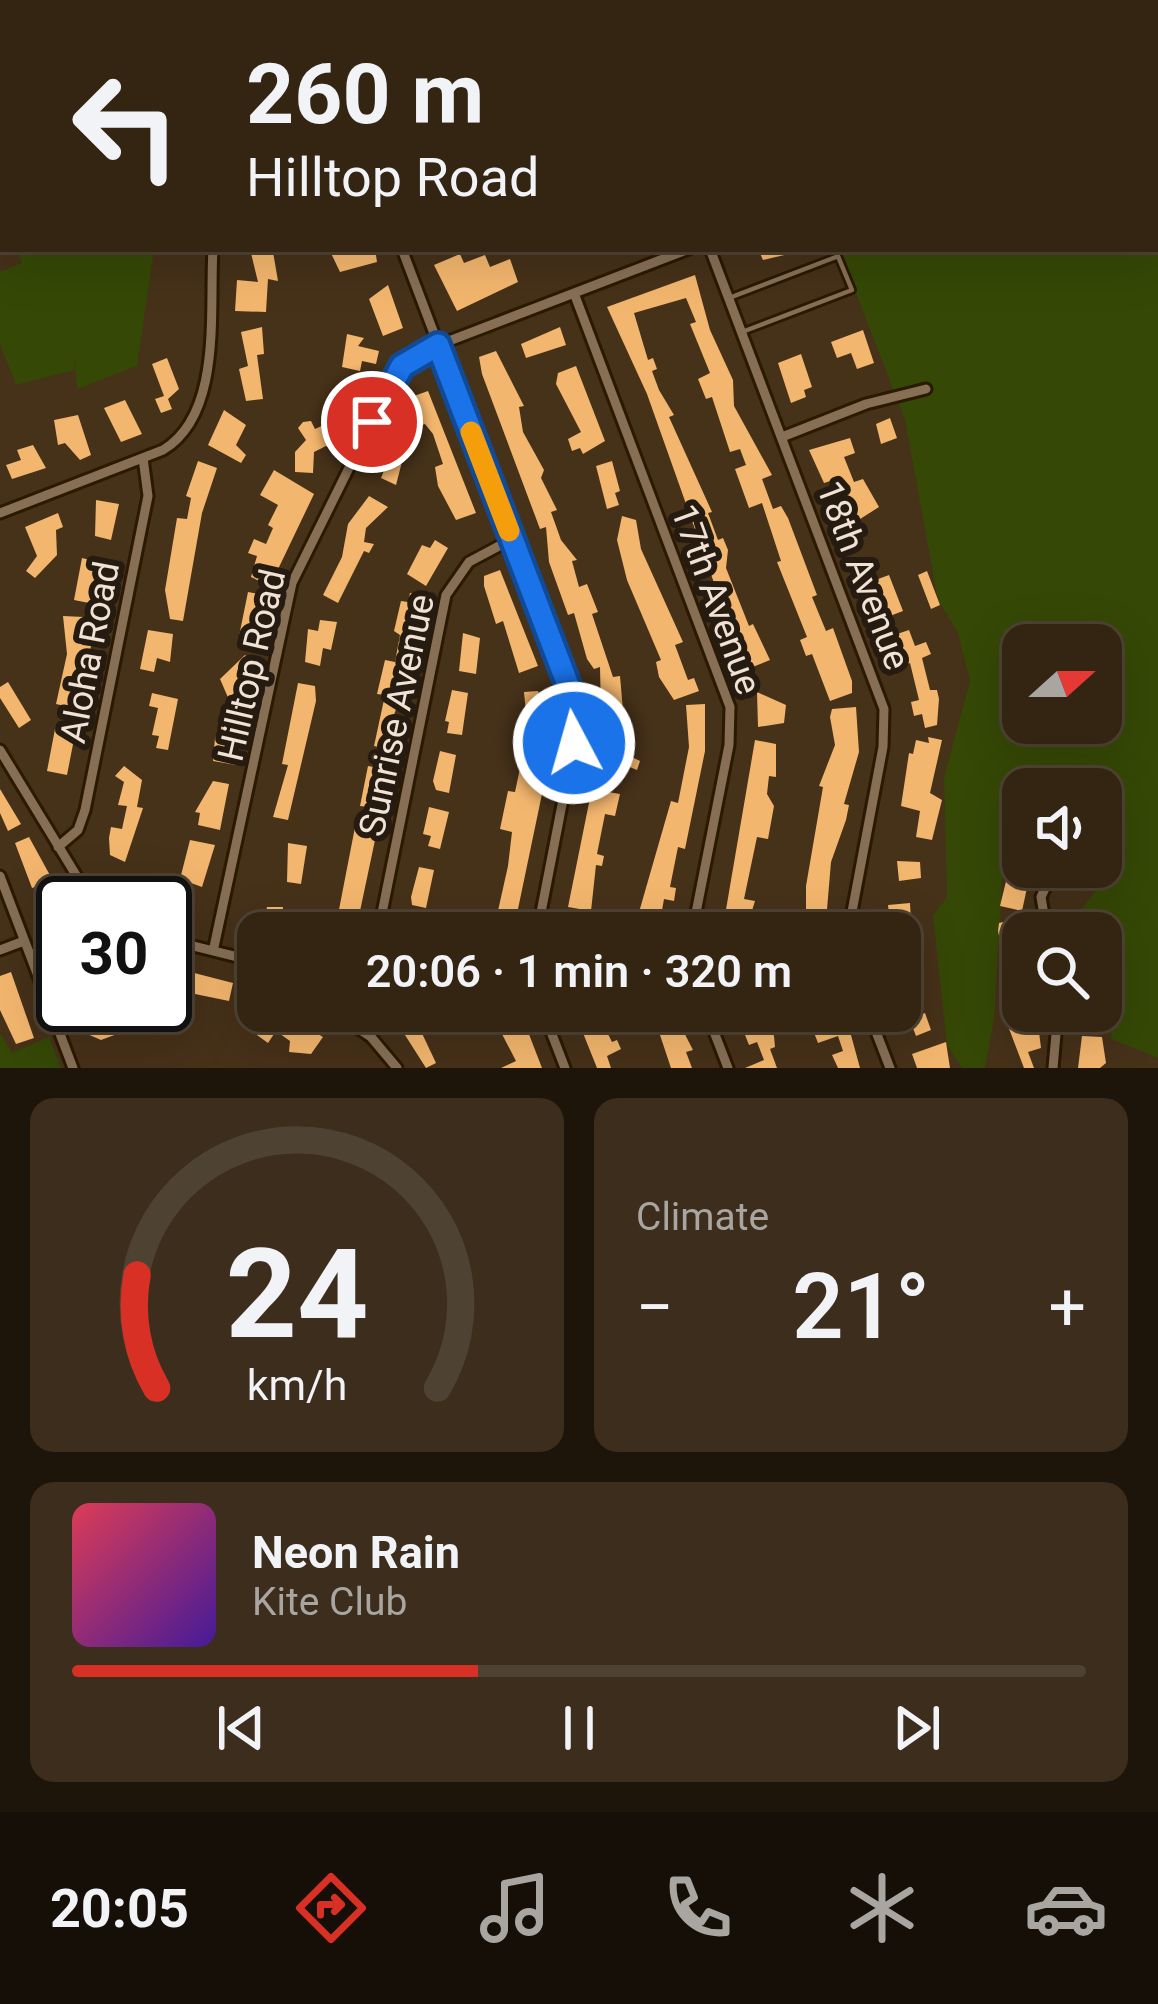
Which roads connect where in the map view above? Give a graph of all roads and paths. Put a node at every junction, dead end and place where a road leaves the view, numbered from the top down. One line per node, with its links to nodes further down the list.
1 (213, 252): 12 (street)
2 (403, 252): 9 (street)
3 (681, 252): 6 (street, Hilltop Road)
4 (711, 252): 7 (street, 18th Avenue)
5 (837, 252): 7 (lane); 8 (lane)
6 (574, 293): 9 (street, Hilltop Road); 21 (street, 17th Avenue)
7 (729, 298): 8 (street, 18th Avenue)
8 (742, 332): 11 (street, 18th Avenue)
9 (438, 345): 14 (street); 25 (street, Hilltop Road)
10 (926, 389): 11 (street)
11 (782, 437): 22 (street, 18th Avenue)
12 (143, 458): 13 (street); 16 (street, Aloha Road)
13 (0, 513)
14 (512, 539): 19 (street, Sunrise Avenue); 20 (street)
15 (0, 749): 16 (street)
16 (58, 847): 18 (street)
17 (0, 876): 23 (street)
18 (76, 876)
19 (382, 912)
20 (541, 912)
21 (696, 912)
22 (852, 912)
23 (24, 941): 26 (street); 28 (street)
24 (192, 943): 25 (street)
25 (214, 947): 27 (street)
26 (0, 950)
27 (237, 955)
28 (32, 962): 29 (lane); 35 (street)
29 (36, 962)
30 (360, 1032): 36 (street)
31 (551, 1032): 37 (street)
32 (714, 1032): 38 (street)
33 (876, 1032): 39 (street)
34 (1057, 1032): 40 (street)
35 (73, 1068)
36 (397, 1068)
37 (565, 1068)
38 (728, 1068)
39 (890, 1068)
40 (1054, 1068)

